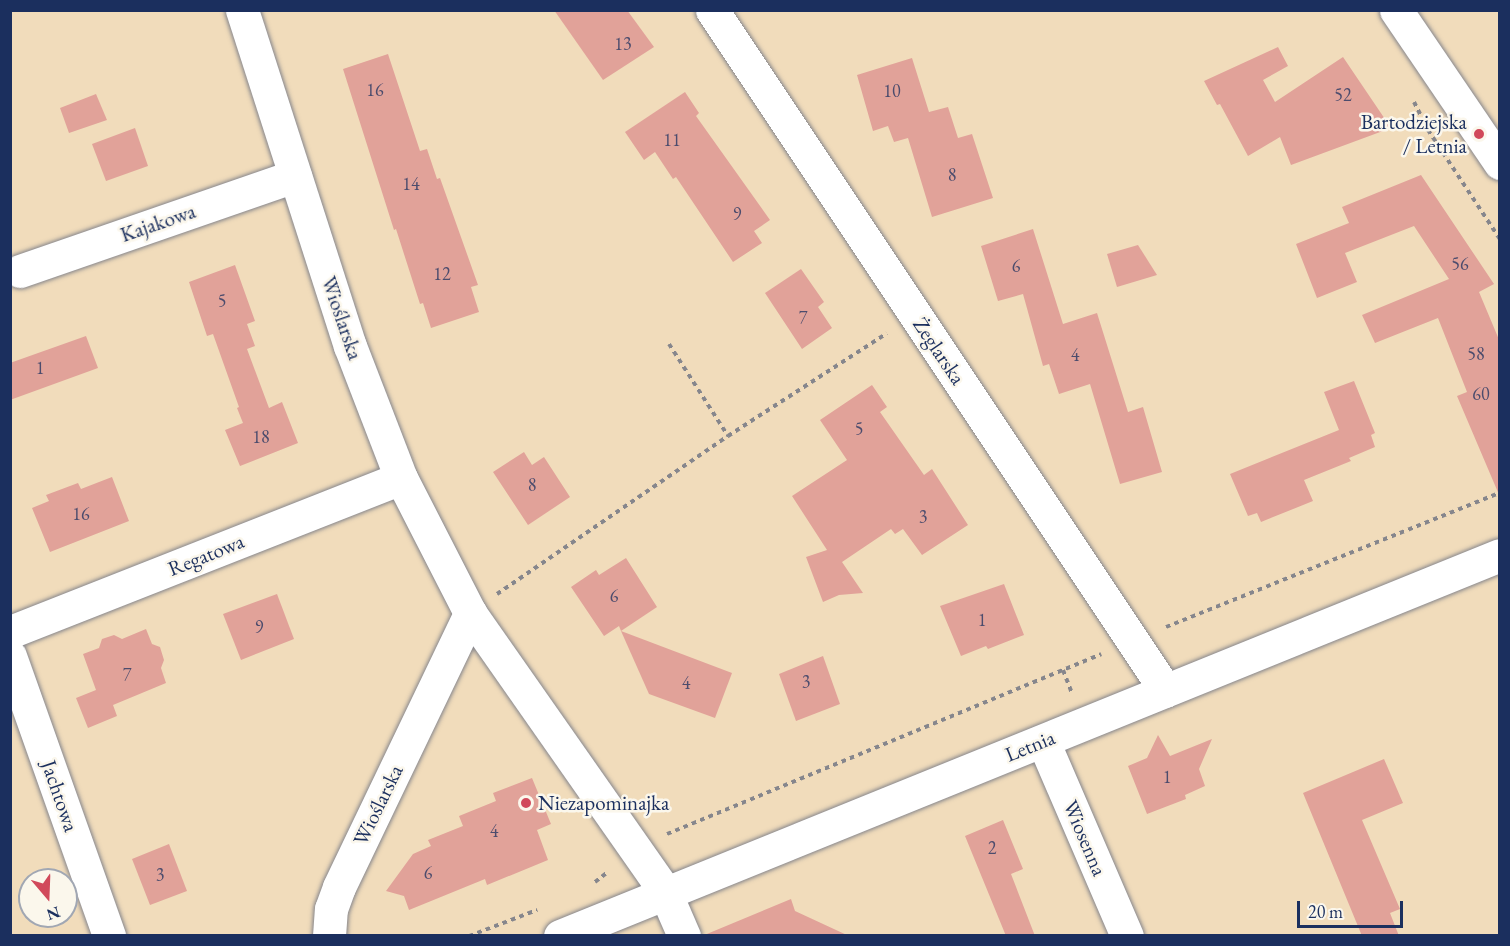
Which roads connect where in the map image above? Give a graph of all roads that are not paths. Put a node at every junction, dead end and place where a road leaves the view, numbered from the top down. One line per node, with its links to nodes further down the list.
1 (242, 10): 5 (street, Wioślarska)
2 (712, 10): 12 (street, Żeglarska)
3 (1396, 10): 4 (street)
4 (1500, 164)
5 (295, 176): 6 (street, Kajakowa); 7 (street, Wioślarska)
6 (20, 272)
7 (401, 478): 9 (street, Wioślarska); 10 (street, Regatowa)
8 (1500, 555): 12 (street, Letnia)
9 (470, 613): 14 (street, Wioślarska); 16 (street, Wioślarska)
10 (10, 632)
11 (10, 656): 15 (street, Jachtowa)
12 (1166, 691): 13 (street, Letnia)
13 (1043, 741): 14 (street, Letnia); 19 (street, Wiosenna)
14 (665, 892): 17 (street, Letnia); 18 (street, Wioślarska)
15 (109, 936)
16 (329, 936)
17 (560, 936)
18 (684, 936)
19 (1127, 936)

